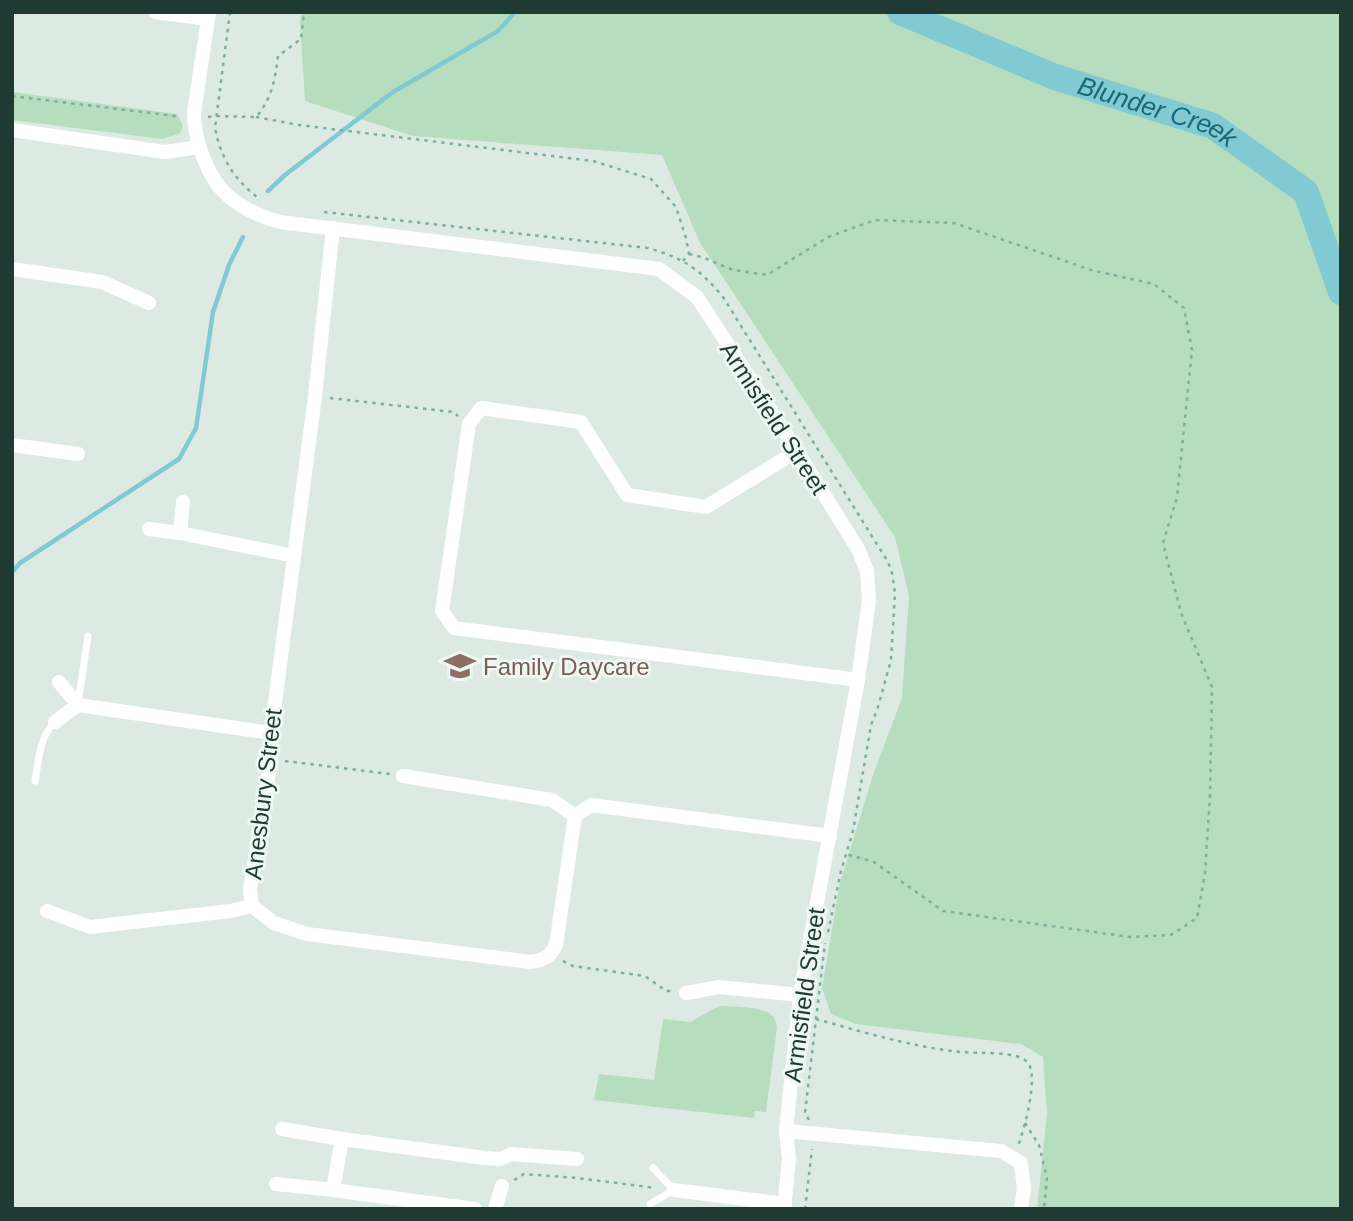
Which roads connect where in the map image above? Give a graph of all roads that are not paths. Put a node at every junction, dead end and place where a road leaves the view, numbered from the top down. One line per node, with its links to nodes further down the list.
1 (155, 12): 2 (street)
2 (209, 16): 4 (street, Armisfield Street)
3 (12, 130): 4 (street)
4 (199, 147): 5 (street, Armisfield Street)
5 (333, 228): 9 (street, Armisfield Street); 14 (street, Anesbury Street)
6 (12, 269): 7 (street)
7 (149, 303)
8 (12, 445): 10 (street)
9 (797, 451): 16 (street, Armisfield Street); 16 (street)
10 (78, 454)
11 (183, 502): 13 (street)
12 (149, 529): 13 (street)
13 (180, 533): 14 (street)
14 (294, 556): 20 (street, Anesbury Street)
15 (88, 636): 18 (lane)
16 (858, 680): 24 (street, Armisfield Street)
17 (59, 682): 18 (street)
18 (78, 705): 19 (street); 20 (street)
19 (55, 722): 22 (lane)
20 (271, 733): 25 (street, Anesbury Street)
21 (404, 776): 23 (street)
22 (34, 781)
23 (575, 816): 24 (street); 25 (street, Anesbury Street)
24 (830, 836): 28 (street, Armisfield Street)
25 (252, 906): 26 (street)
26 (47, 911)
27 (686, 993): 28 (street)
28 (800, 995): 30 (street, Armisfield Street)
29 (282, 1129): 31 (street)
30 (786, 1131): 39 (street, Armisfield Street); 42 (street)
31 (342, 1139): 32 (street); 36 (street)
32 (577, 1160)
33 (653, 1168): 37 (lane)
34 (276, 1184): 36 (street)
35 (502, 1186): 41 (street)
36 (333, 1190): 40 (street)
37 (674, 1190): 38 (lane); 39 (street)
38 (650, 1205)
39 (784, 1206)
40 (475, 1209)
41 (495, 1209)
42 (1021, 1209)

